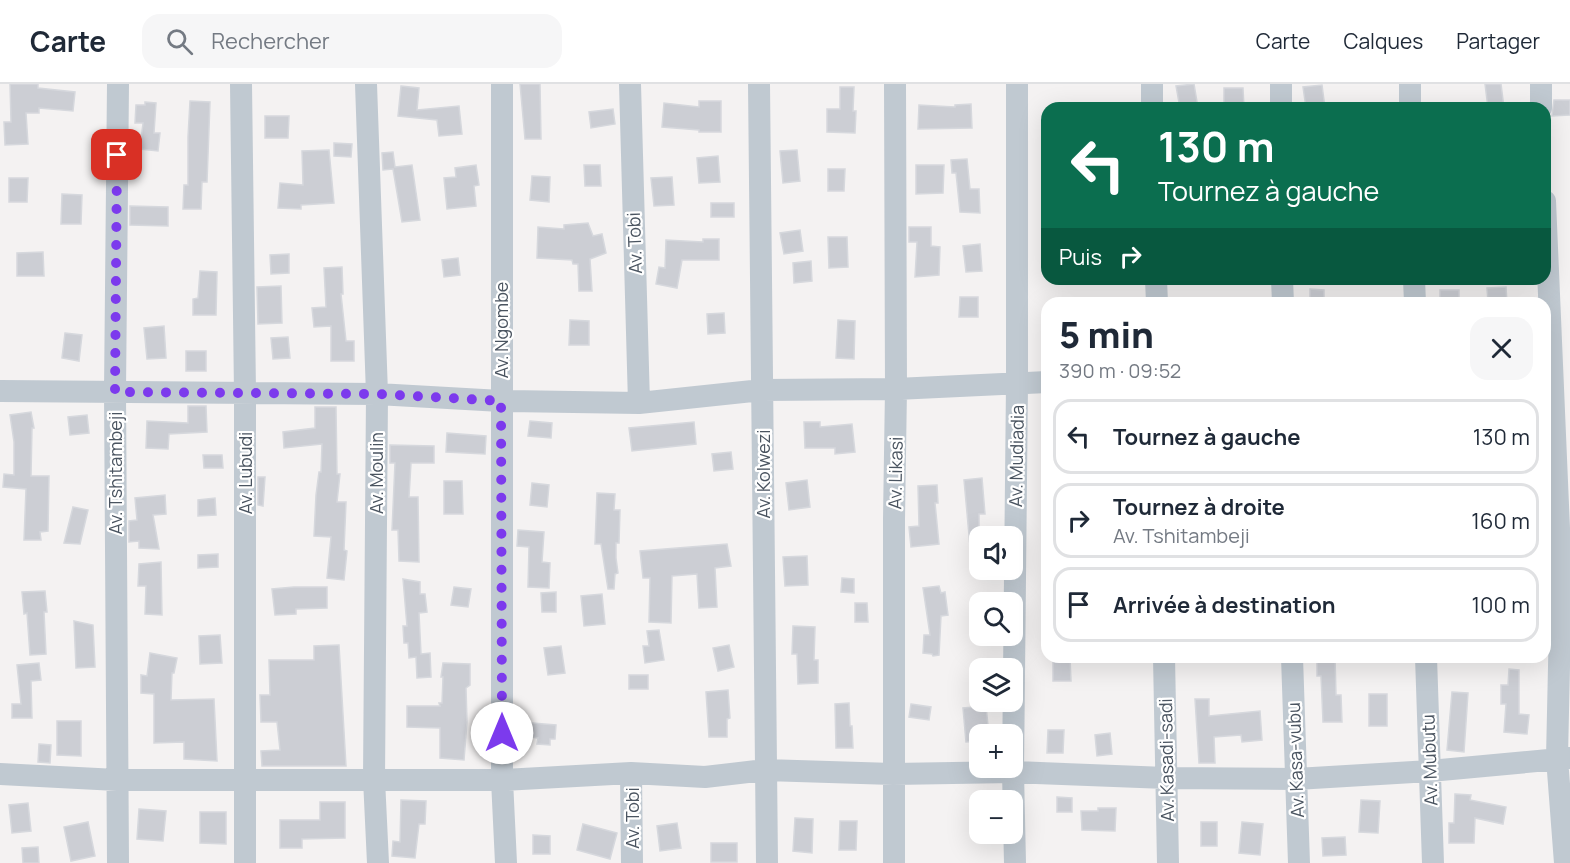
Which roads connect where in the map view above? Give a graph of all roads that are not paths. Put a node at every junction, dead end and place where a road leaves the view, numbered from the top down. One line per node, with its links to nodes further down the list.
1 (118, 84): 24 (street, Av. Tshitambeji)
2 (241, 84): 25 (street, Av. Lubudi)
3 (366, 84): 26 (street, Av. Moulin)
4 (502, 84): 27 (street, Av. Ngombe)
5 (630, 84): 28 (street, Av. Tobi)
6 (759, 84): 22 (street, Av. Kolwezi)
7 (895, 84): 21 (street, Av. Likasi)
8 (1017, 84): 20 (street, Av. Mudiadia)
9 (1152, 84): 13 (street)
10 (1281, 84): 14 (street)
11 (1410, 84): 15 (street)
12 (1540, 84): 16 (street)
13 (1152, 102)
14 (1281, 102)
15 (1410, 102)
16 (1541, 102)
17 (1550, 285): 18 (street)
18 (1556, 375): 33 (street)
19 (1041, 382): 20 (street)
20 (1017, 383): 21 (street); 32 (street, Av. Mudiadia)
21 (897, 389): 22 (street); 40 (street, Av. Likasi)
22 (762, 390): 28 (street); 34 (street, Av. Kolwezi)
23 (0, 391): 24 (street)
24 (115, 392): 25 (street); 46 (street, Av. Tshitambeji)
25 (245, 393): 26 (street); 44 (street, Av. Lubudi)
26 (377, 394): 27 (street); 45 (street, Av. Moulin)
27 (501, 401): 28 (street); 47 (street, Av. Ngombe)
28 (639, 403)
29 (1164, 663): 42 (street, Av. Kasadi-sadi)
30 (1292, 663): 43 (street, Av. Kasa-vubu)
31 (1426, 663): 35 (street, Av. Mubutu)
32 (1013, 724)
33 (1563, 758): 35 (street); 59 (street)
34 (765, 770): 37 (street); 40 (street); 53 (street, Av. Kolwezi)
35 (1430, 771): 43 (street); 58 (street, Av. Mubutu)
36 (1023, 772): 42 (street)
37 (632, 773): 47 (street); 52 (street, Av. Tobi)
38 (969, 773): 40 (street)
39 (0, 774): 46 (street)
40 (893, 774): 54 (street, Av. Likasi)
41 (1013, 778): 55 (street, Av. Mudiadia)
42 (1166, 778): 43 (street); 56 (street, Av. Kasadi-sadi)
43 (1296, 778): 57 (street, Av. Kasa-vubu)
44 (244, 779): 45 (street); 46 (street); 49 (street, Av. Lubudi)
45 (374, 779): 47 (street); 50 (street, Av. Moulin)
46 (117, 780): 48 (street, Av. Tshitambeji)
47 (502, 780): 51 (street, Av. Ngombe)
48 (118, 863)
49 (245, 863)
50 (378, 863)
51 (506, 863)
52 (632, 863)
53 (767, 863)
54 (894, 863)
55 (1015, 863)
56 (1168, 863)
57 (1299, 863)
58 (1433, 863)
59 (1565, 863)

